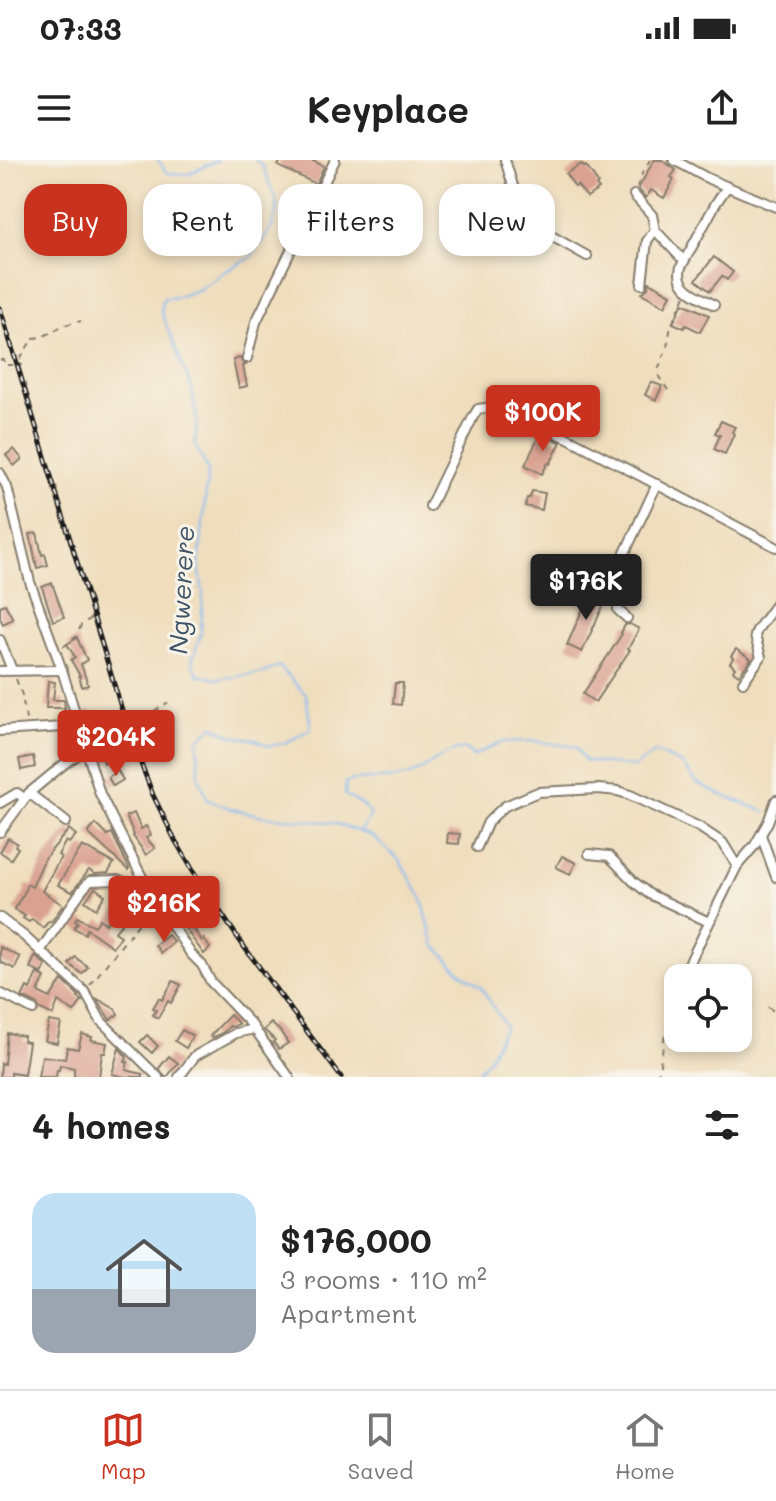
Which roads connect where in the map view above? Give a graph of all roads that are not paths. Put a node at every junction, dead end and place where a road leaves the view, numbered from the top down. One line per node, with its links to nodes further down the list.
1 (335, 160): 12 (street)
2 (505, 160): 8 (street)
3 (674, 160): 4 (street)
4 (727, 187): 6 (street); 9 (street)
5 (634, 195): 7 (street)
6 (776, 207)
7 (655, 230): 9 (street); 10 (street)
8 (587, 256)
9 (684, 261): 11 (street)
10 (642, 284)
11 (714, 305)
12 (247, 358)
13 (0, 473): 21 (street)
14 (657, 484): 15 (street); 16 (street); 18 (street)
15 (430, 506)
16 (776, 547)
17 (776, 604): 23 (street)
18 (627, 618)
19 (0, 640): 20 (street)
20 (12, 670): 21 (street); 22 (street)
21 (62, 670): 24 (street)
22 (0, 671)
23 (743, 682)
24 (79, 726): 25 (street); 26 (street)
25 (0, 731)
26 (86, 752): 27 (street); 37 (street)
27 (26, 795): 29 (street); 30 (street); 31 (street)
28 (776, 800): 32 (street)
29 (0, 803)
30 (66, 822)
31 (0, 832)
32 (761, 835): 35 (street); 36 (street)
33 (477, 847): 35 (street)
34 (589, 854): 39 (street)
35 (737, 866): 39 (street)
36 (776, 877)
37 (147, 887): 40 (street); 44 (street)
38 (0, 918): 40 (street)
39 (709, 922): 41 (street)
40 (40, 951): 45 (street)
41 (689, 964)
42 (0, 993): 43 (street)
43 (33, 1010)
44 (254, 1029): 46 (street); 47 (street)
45 (158, 1077)
46 (179, 1077)
47 (289, 1077)

